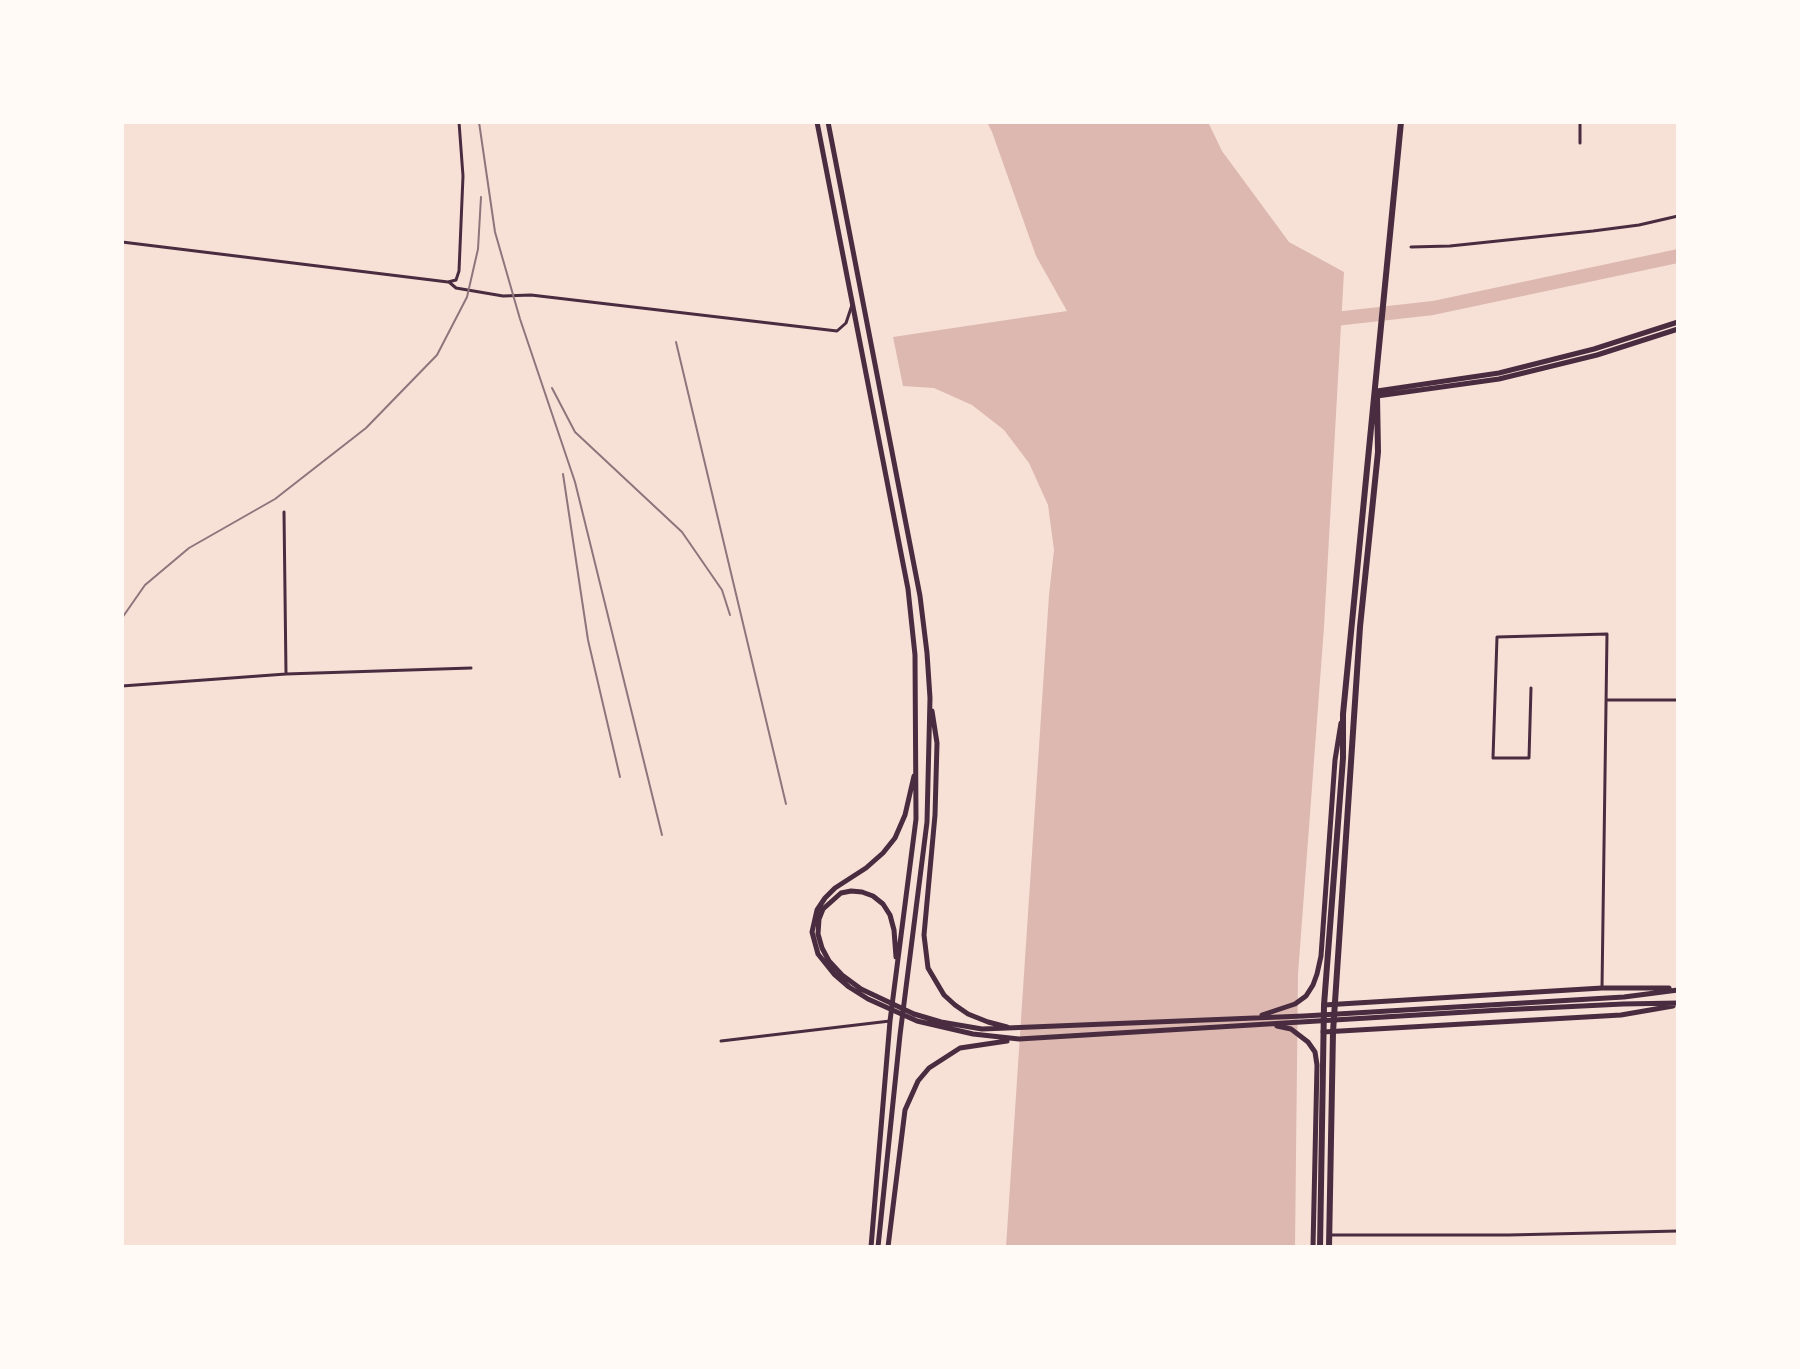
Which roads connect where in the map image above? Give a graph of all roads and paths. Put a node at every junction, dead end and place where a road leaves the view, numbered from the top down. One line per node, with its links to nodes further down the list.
1 (459, 122): 10 (street)
2 (817, 122): 11 (main road)
3 (828, 122): 21 (main road)
4 (1401, 122): 14 (highway)
5 (1580, 122): 6 (street)
6 (1580, 143)
7 (1678, 216): 9 (street)
8 (122, 242): 10 (street)
9 (1411, 247)
10 (448, 282): 11 (street)
11 (852, 305): 25 (main road)
12 (1678, 322): 15 (main road)
13 (1678, 329): 15 (main road)
14 (1377, 372): 15 (highway); 24 (highway)
15 (1377, 394): 32 (highway)
16 (284, 512): 18 (street)
17 (471, 668): 18 (street)
18 (286, 674): 19 (street)
19 (122, 686)
20 (1531, 688): 22 (street)
21 (930, 698): 35 (main road); 43 (main road)
22 (1606, 700): 23 (street); 27 (street)
23 (1678, 700)
24 (1343, 714): 31 (highway); 34 (main road)
25 (917, 763): 26 (main road); 38 (main road)
26 (897, 970): 33 (main road); 35 (main road)
27 (1602, 988): 28 (main road); 32 (main road)
28 (1678, 989): 29 (main road)
29 (1623, 1000): 30 (main road); 34 (main road)
30 (1678, 1004): 37 (main road)
31 (1324, 1005): 32 (main road); 36 (highway)
32 (1335, 1005): 37 (highway)
33 (890, 1021): 39 (street); 42 (main road)
34 (1252, 1022): 35 (main road); 38 (main road); 45 (main road)
35 (1020, 1029)
36 (1323, 1032): 37 (main road); 46 (highway)
37 (1333, 1032): 41 (highway)
38 (1019, 1039): 44 (main road)
39 (721, 1041)
40 (1678, 1231): 41 (street)
41 (1329, 1235): 47 (highway)
42 (871, 1247)
43 (878, 1247)
44 (888, 1247)
45 (1313, 1247)
46 (1320, 1247)
47 (1329, 1247)

